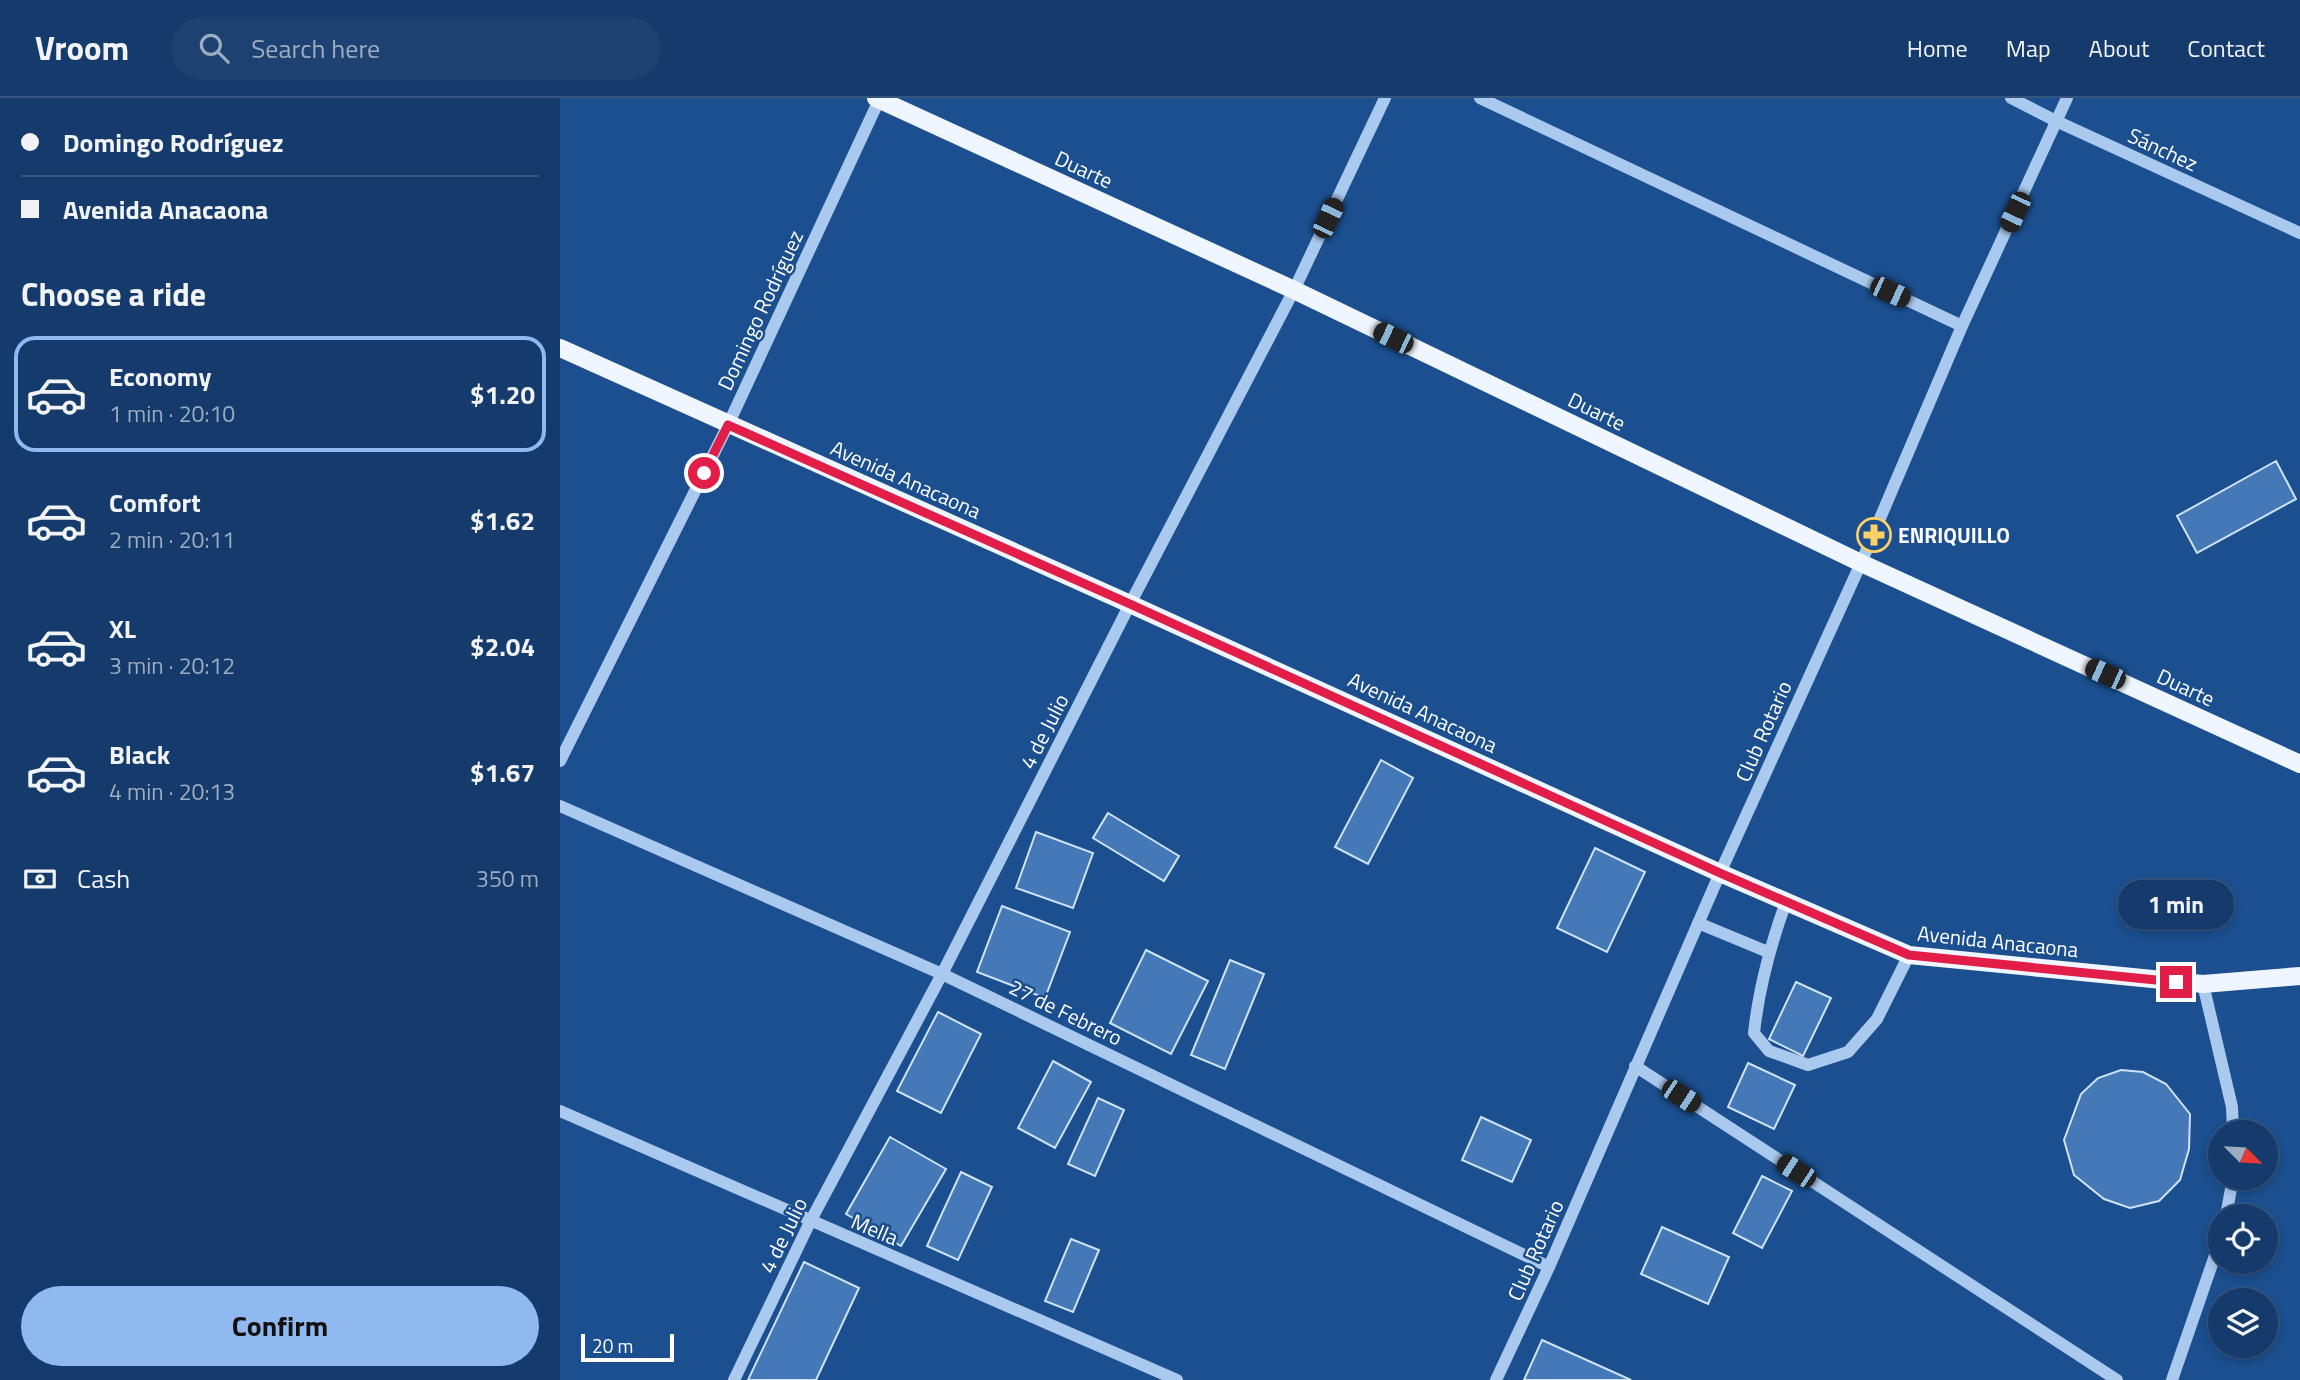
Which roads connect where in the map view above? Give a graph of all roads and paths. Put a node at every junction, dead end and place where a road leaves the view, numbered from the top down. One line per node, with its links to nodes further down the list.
1 (1385, 98): 8 (street, 4 de Julio)
2 (1480, 98): 9 (street)
3 (2011, 98): 6 (street, Sánchez)
4 (2067, 98): 6 (street, Club Rotario)
5 (878, 99): 8 (main road, Duarte); 11 (street, Domingo Rodríguez)
6 (2056, 121): 7 (street, Sánchez); 9 (street, Club Rotario)
7 (2300, 233)
8 (1294, 290): 12 (main road, Duarte); 13 (street, 4 de Julio)
9 (1962, 326): 12 (street, Club Rotario)
10 (560, 348): 11 (main road, Avenida Anacaona)
11 (728, 425): 13 (main road, Avenida Anacaona); 14 (street, Domingo Rodríguez)
12 (1861, 563): 15 (main road, Duarte); 17 (street, Club Rotario)
13 (1130, 604): 17 (main road, Avenida Anacaona); 22 (street, 4 de Julio)
14 (560, 761)
15 (2300, 764)
16 (560, 806): 22 (street, 27 de Febrero)
17 (1720, 873): 18 (main road, Avenida Anacaona); 19 (street, Club Rotario)
18 (1786, 902): 20 (street); 21 (main road, Avenida Anacaona)
19 (1698, 923): 20 (street); 25 (street, Club Rotario)
20 (1768, 952): 21 (street)
21 (1909, 955): 24 (main road, Avenida Anacaona)
22 (943, 974): 28 (street, 4 de Julio); 29 (street, 27 de Febrero)
23 (2300, 976): 24 (main road, Avenida Anacaona)
24 (2203, 984): 27 (street)
25 (1635, 1066): 29 (street, Club Rotario); 34 (street)
26 (560, 1111): 28 (street, Mella)
27 (2233, 1120)
28 (810, 1222): 31 (street, 4 de Julio); 32 (street, Mella)
29 (1549, 1267): 33 (street, Club Rotario)
30 (2209, 1274): 35 (street)
31 (734, 1380)
32 (1177, 1380)
33 (1496, 1380)
34 (2117, 1380)
35 (2172, 1380)

